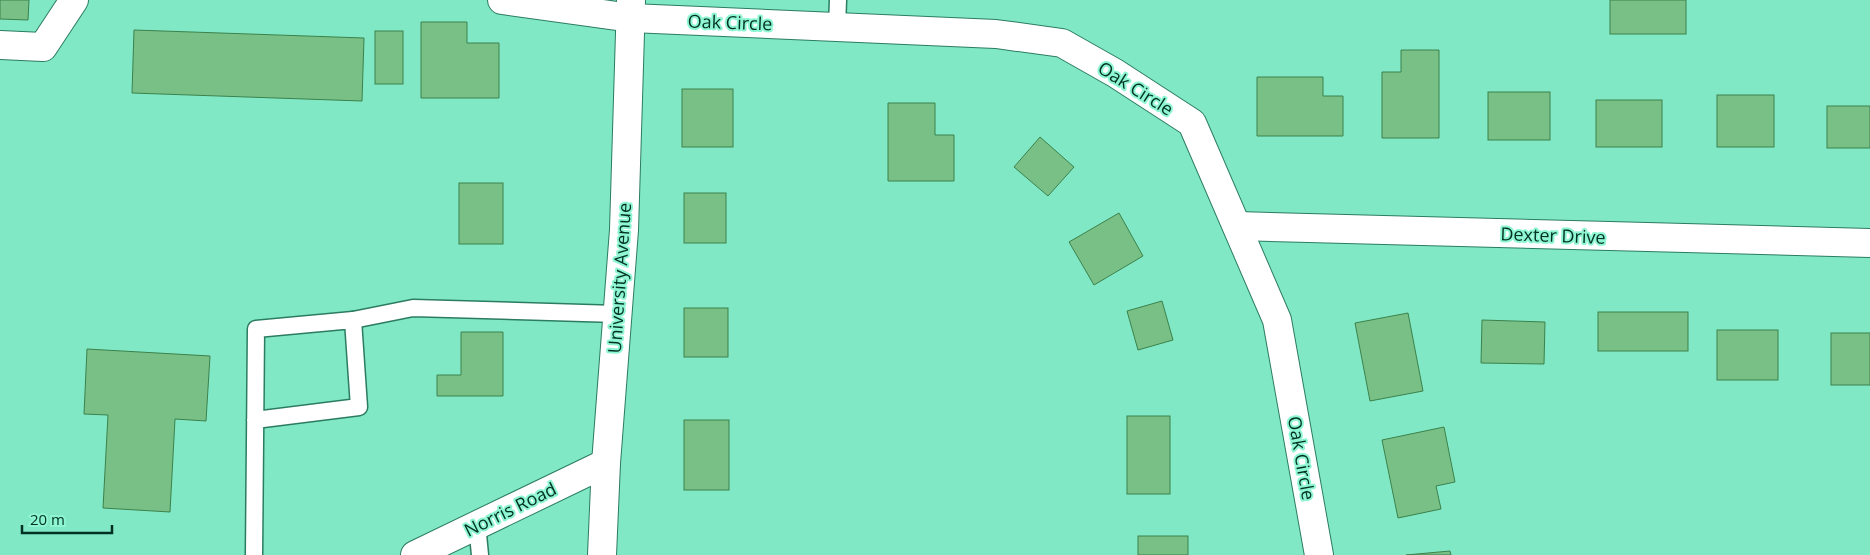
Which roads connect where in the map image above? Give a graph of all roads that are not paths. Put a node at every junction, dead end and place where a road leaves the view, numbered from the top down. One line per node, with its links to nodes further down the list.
1 (74, 0): 6 (street)
2 (502, 0): 4 (street, Oak Circle)
3 (838, 0): 5 (lane)
4 (631, 9): 5 (street, Oak Circle); 9 (street, University Avenue)
5 (838, 27): 7 (street, Oak Circle)
6 (0, 45)
7 (1237, 226): 8 (street, Dexter Drive); 18 (street, Oak Circle)
8 (1870, 243)
9 (617, 314): 10 (lane); 12 (street, University Avenue)
10 (353, 320): 11 (lane); 11 (lane)
11 (255, 420): 14 (lane)
12 (606, 463): 13 (street, Norris Road); 17 (street, University Avenue)
13 (477, 524): 15 (street, Norris Road); 16 (lane)
14 (254, 555)
15 (415, 555)
16 (480, 555)
17 (602, 555)
18 (1319, 555)

